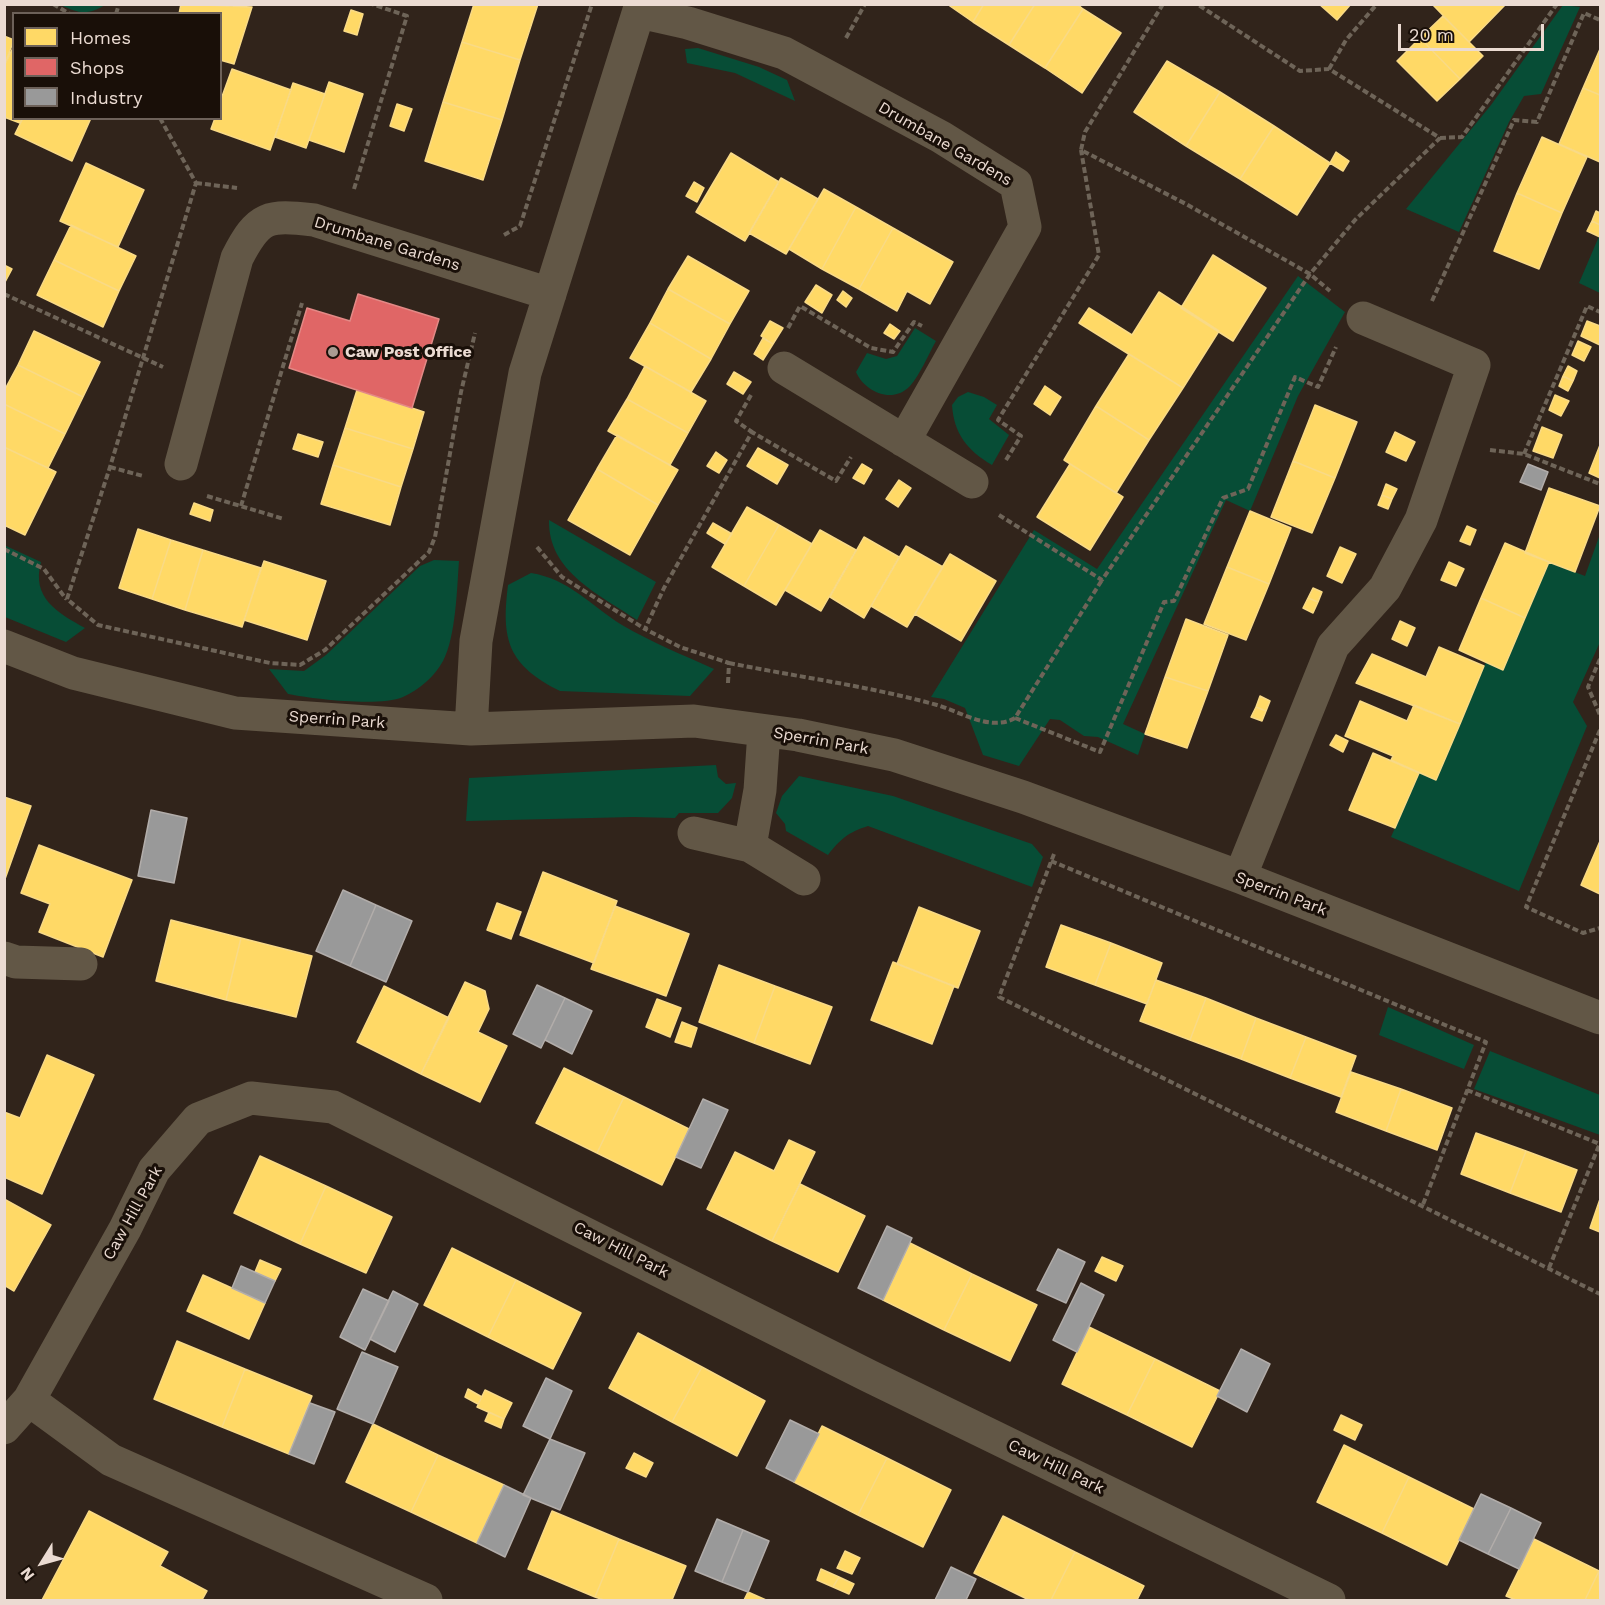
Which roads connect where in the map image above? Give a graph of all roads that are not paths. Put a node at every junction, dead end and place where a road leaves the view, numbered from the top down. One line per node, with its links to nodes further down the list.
1 (640, 8): 2 (street, Drumbane Gardens); 5 (street, Drumbane Gardens)
2 (550, 294): 6 (street, Drumbane Gardens); 9 (street, Drumbane Gardens)
3 (1358, 314): 13 (street)
4 (784, 368): 5 (street)
5 (904, 441): 7 (street)
6 (181, 464)
7 (972, 482)
8 (4, 646): 9 (street, Sperrin Park)
9 (471, 729): 10 (street, Sperrin Park)
10 (764, 731): 12 (street); 13 (street, Sperrin Park)
11 (694, 833): 12 (street)
12 (750, 846): 14 (street)
13 (1240, 877): 17 (street, Sperrin Park)
14 (804, 879)
15 (4, 958): 16 (street)
16 (81, 964)
17 (1600, 1018)
18 (29, 1400): 19 (street, Caw Hill Park); 20 (street); 21 (street, Caw Hill Park)
19 (4, 1428)
20 (426, 1600)
21 (1329, 1600)

